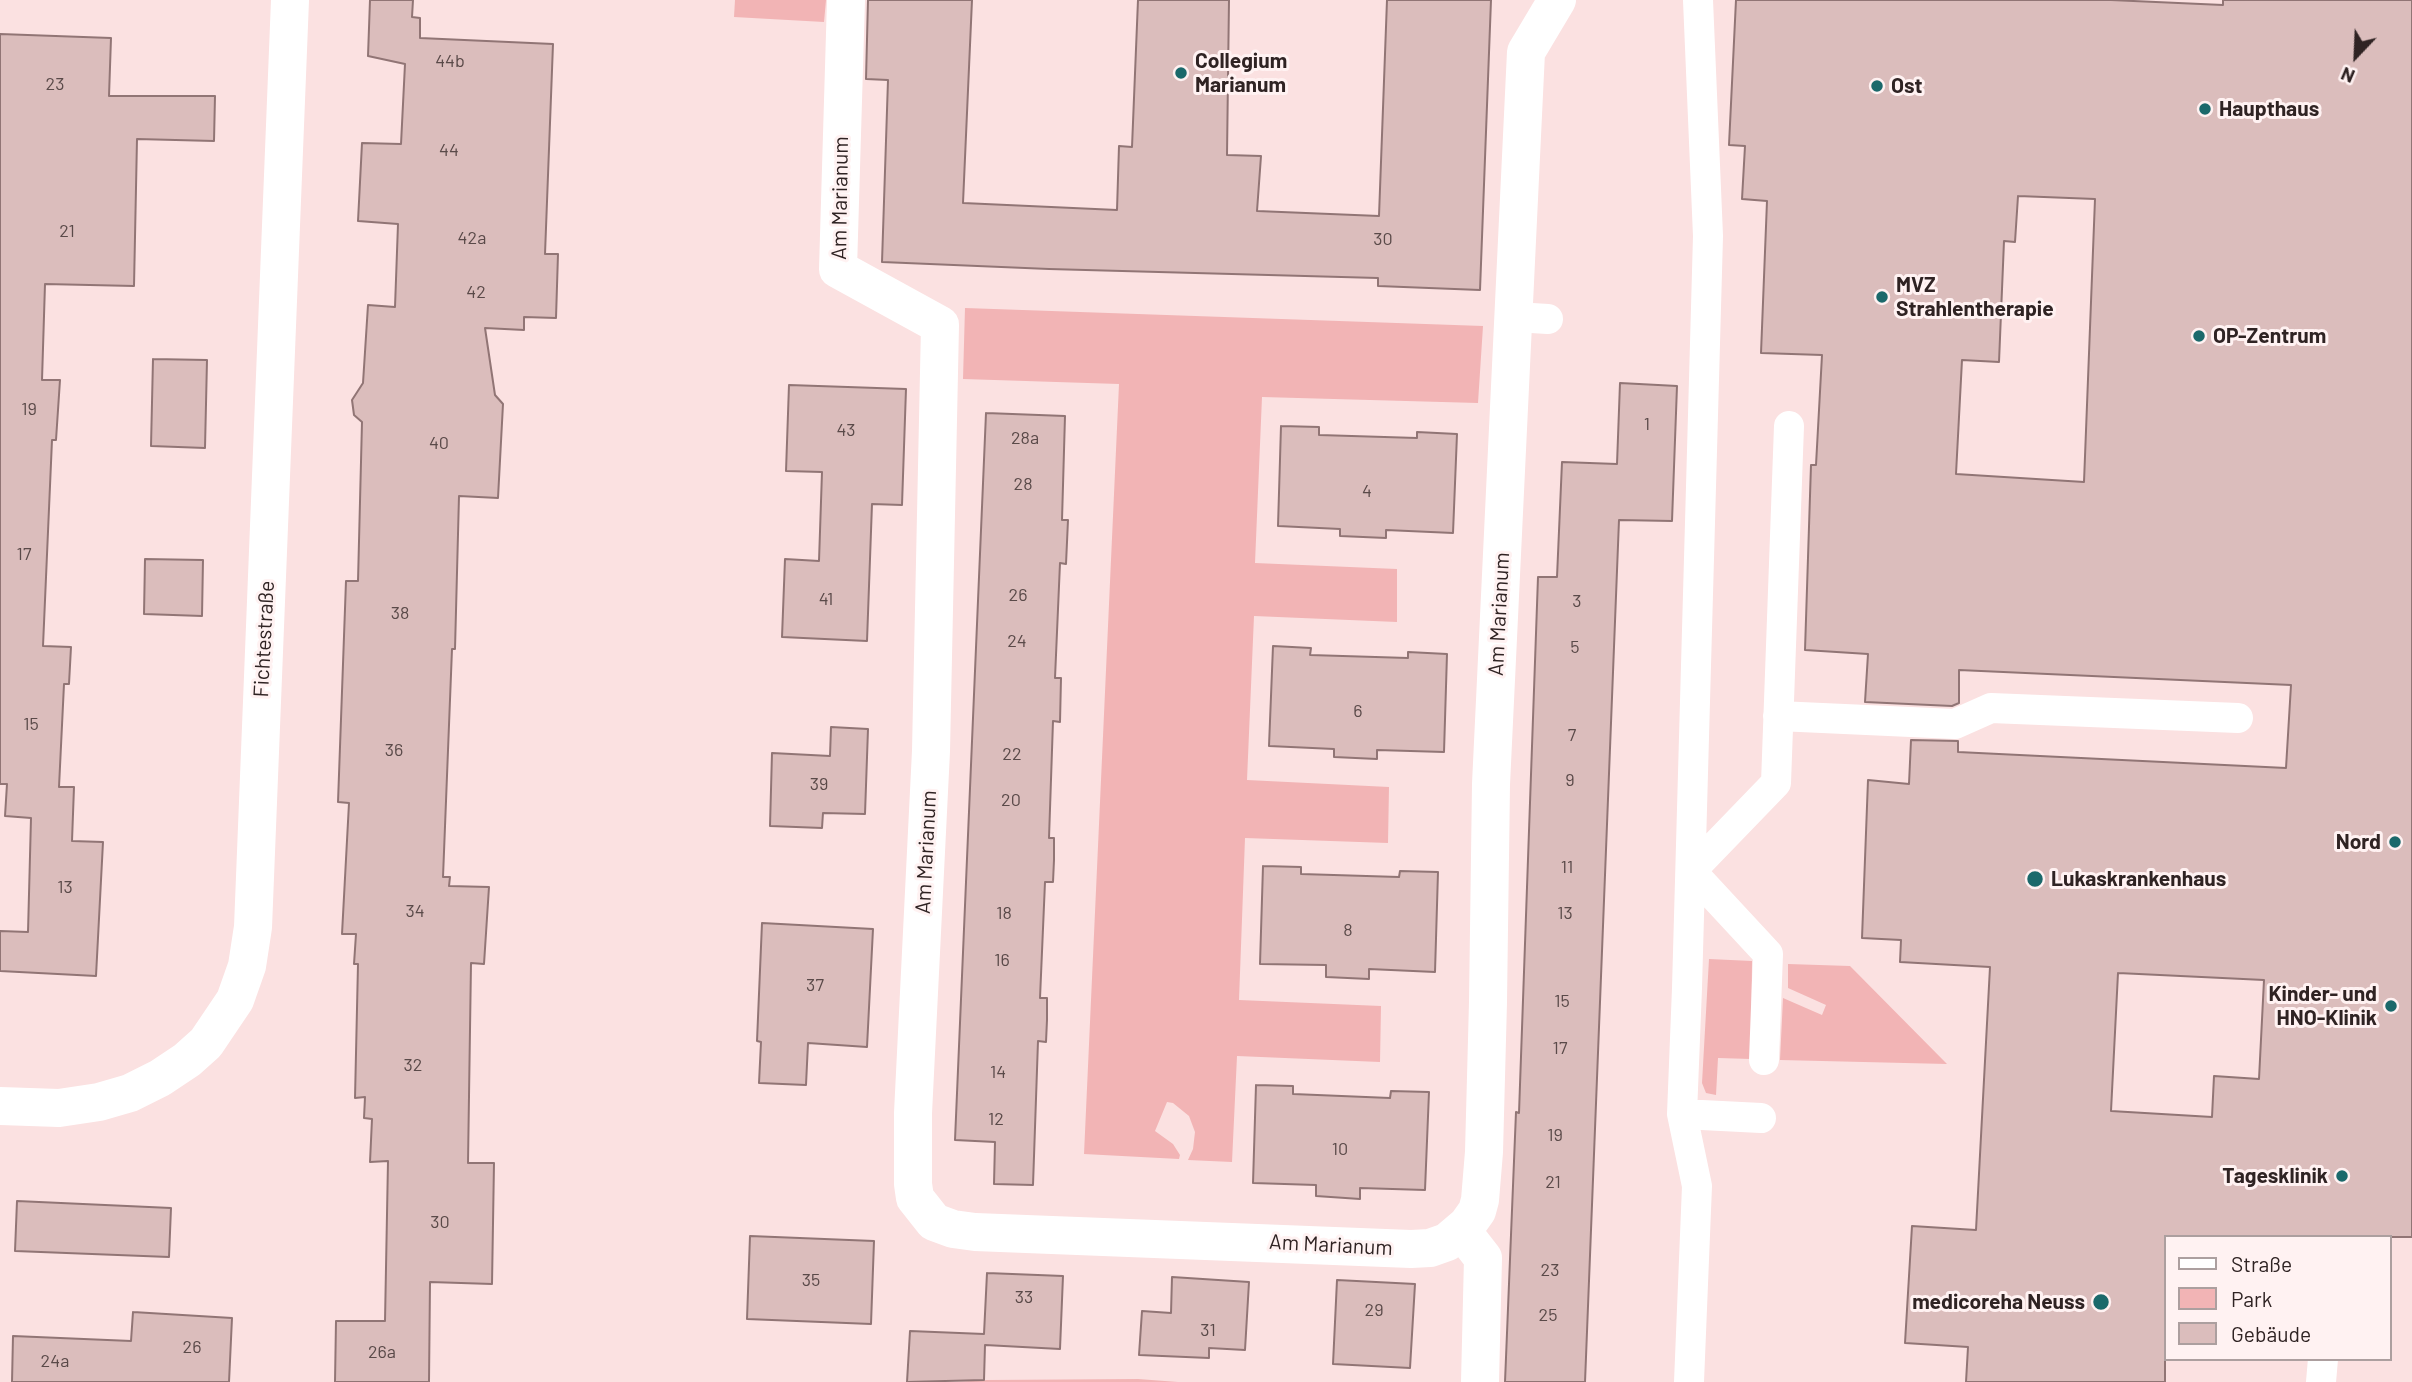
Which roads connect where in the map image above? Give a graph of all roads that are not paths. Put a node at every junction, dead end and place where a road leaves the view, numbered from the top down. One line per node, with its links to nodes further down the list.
1 (290, 0): 10 (street, Fichtestraße)
2 (846, 0): 13 (street, Am Marianum)
3 (1557, 0): 13 (street, Am Marianum)
4 (1698, 0): 8 (lane)
5 (1789, 426): 6 (lane)
6 (1778, 716): 7 (lane); 8 (lane)
7 (2238, 718)
8 (1690, 871): 9 (lane); 11 (lane)
9 (1764, 1059)
10 (0, 1106)
11 (1682, 1114): 12 (lane); 16 (lane)
12 (1761, 1118)
13 (1462, 1231): 15 (street)
14 (2323, 1361): 17 (lane)
15 (1480, 1382)
16 (1689, 1382)
17 (2321, 1382)

